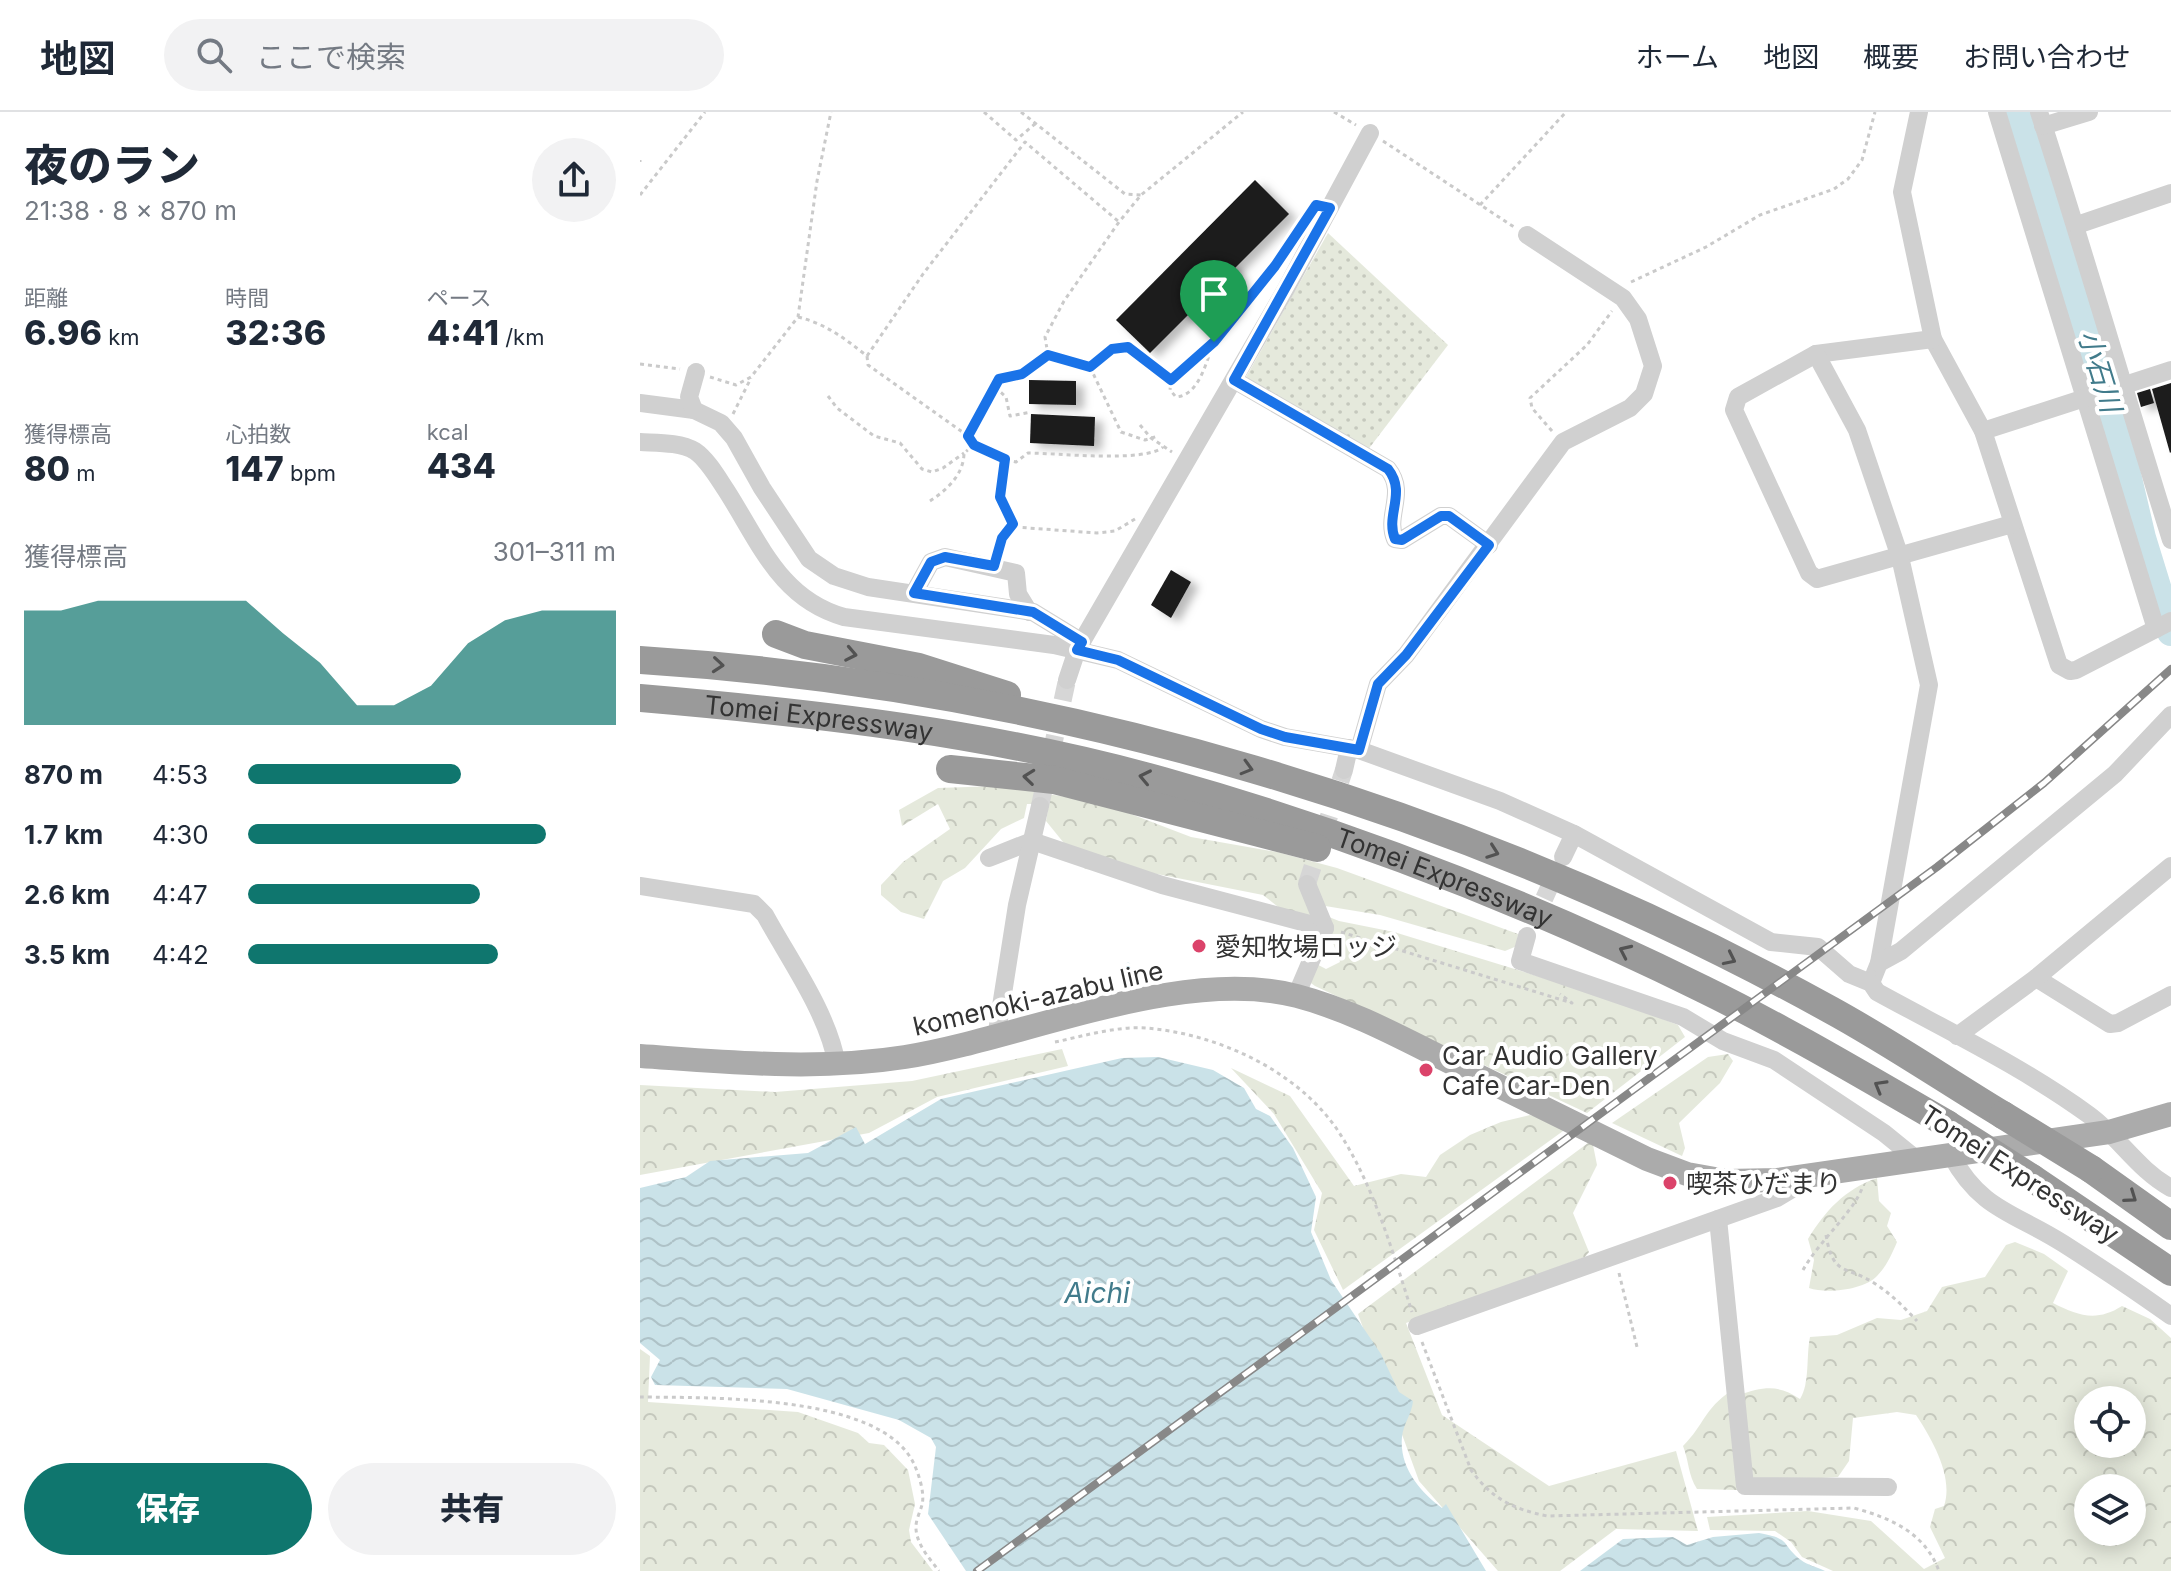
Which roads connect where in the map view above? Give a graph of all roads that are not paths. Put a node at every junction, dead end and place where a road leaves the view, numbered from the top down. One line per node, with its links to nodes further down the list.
1 (1919, 112): 9 (street)
2 (1997, 112): 15 (street)
3 (2089, 112): 4 (street)
4 (2041, 119): 7 (street)
5 (1370, 133): 13 (street)
6 (2169, 199): 7 (street)
7 (2077, 225): 14 (street)
8 (1527, 235): 22 (street)
9 (1933, 339): 10 (street); 18 (street)
10 (1816, 354): 23 (street); 23 (street)
11 (2171, 370): 14 (street)
12 (696, 372): 17 (street)
13 (1234, 380): 22 (street); 28 (street)
14 (2118, 387): 15 (street); 21 (street)
15 (2088, 396): 18 (street); 26 (street)
16 (640, 403): 17 (street)
17 (694, 410): 24 (street)
18 (1983, 431): 20 (street)
19 (640, 442): 28 (street)
20 (2012, 524): 23 (street); 26 (street)
21 (2171, 540)
22 (1489, 545): 33 (street)
23 (1900, 557): 48 (street)
24 (914, 593): 25 (street); 25 (street)
25 (1029, 612): 28 (street)
26 (2163, 625)
27 (776, 634): 34 (highway, one-way to 34)
28 (1080, 646): 30 (street); 33 (street)
29 (640, 660): 34 (highway, Tomei Expressway, one-way to 34)
30 (1067, 680)
31 (640, 698): 45 (highway, Tomei Expressway, one-way to 31)
32 (2171, 715): 48 (street)
33 (1354, 749): 36 (street); 38 (street)
34 (1214, 759): 64 (highway, Tomei Expressway, one-way to 64, bridge)
35 (950, 769): 45 (highway, one-way to 35)
36 (1344, 770)
37 (1040, 806): 39 (street)
38 (1574, 834): 40 (street); 50 (street)
39 (1032, 841): 41 (street); 46 (street); 54 (street)
40 (1563, 857)
41 (989, 858)
42 (2171, 866): 49 (street)
43 (1307, 884): 46 (street)
44 (640, 886): 56 (street)
45 (1484, 891): 65 (highway, Tomei Expressway, one-way to 45, bridge)
46 (1325, 928): 52 (street)
47 (1527, 936): 60 (street)
48 (1879, 963): 50 (street)
49 (2036, 978): 51 (street); 53 (street)
50 (1871, 983): 53 (street)
51 (2171, 995)
52 (1296, 996): 54 (main road, komenoki-azabu line); 61 (main road, komenoki-azabu line)
53 (1957, 1036): 58 (street)
54 (996, 1038): 56 (main road, komenoki-azabu line)
55 (640, 1056): 56 (main road, komenoki-azabu line)
56 (837, 1065)
57 (2171, 1114): 58 (main road, komenoki-azabu line)
58 (2109, 1132): 59 (main road, komenoki-azabu line); 62 (street)
59 (1951, 1155): 60 (main road, komenoki-azabu line); 66 (street)
60 (1916, 1159): 61 (main road, komenoki-azabu line)
61 (1812, 1177): 63 (street)
62 (2171, 1188)
63 (1718, 1219): 67 (street); 68 (street)
64 (2171, 1226)
65 (2171, 1272)
66 (2171, 1316)
67 (1417, 1326)
68 (1888, 1487)

